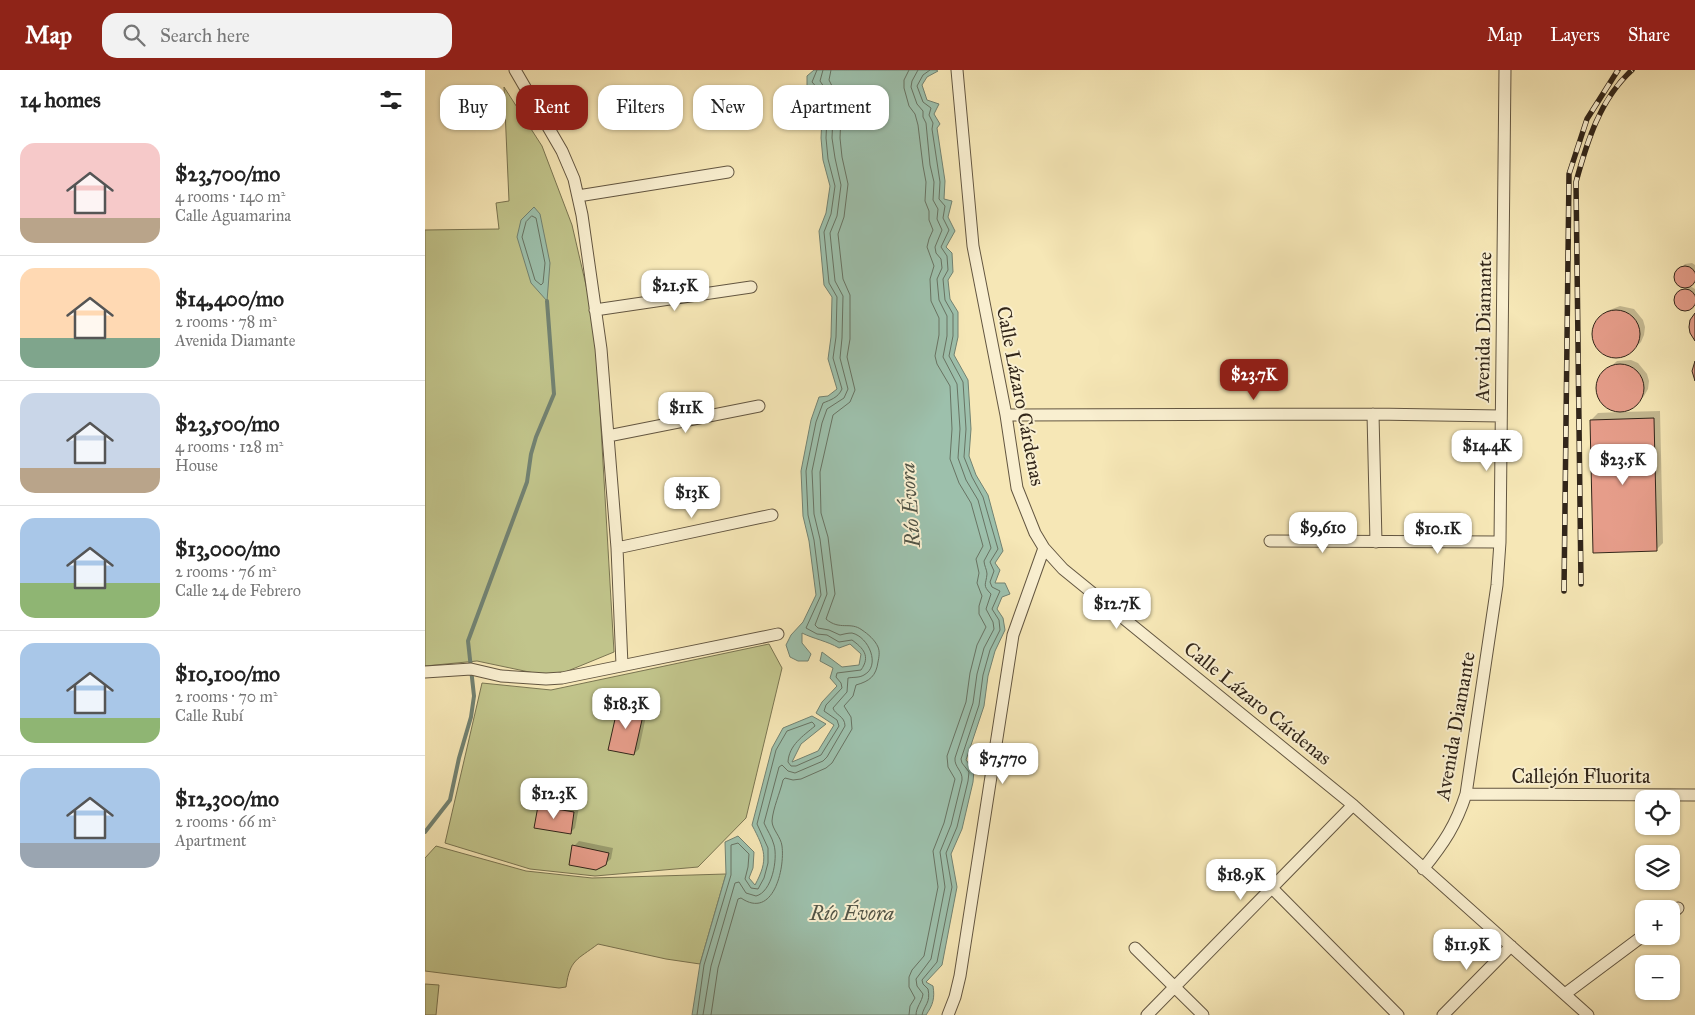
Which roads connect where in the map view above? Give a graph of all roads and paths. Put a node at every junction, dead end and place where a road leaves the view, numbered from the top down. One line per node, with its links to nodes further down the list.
1 (515, 70): 5 (street)
2 (957, 70): 9 (street, Calle Lázaro Cárdenas)
3 (1505, 70): 11 (street, Avenida Diamante)
4 (728, 172): 5 (street)
5 (578, 196): 7 (street)
6 (751, 287): 7 (street)
7 (595, 310): 12 (street)
8 (759, 406): 12 (street)
9 (1007, 414): 10 (street); 18 (street, Calle Lázaro Cárdenas)
10 (1373, 414): 11 (street); 15 (street)
11 (1501, 416): 16 (street, Avenida Diamante)
12 (608, 436): 17 (street)
13 (772, 515): 17 (street)
14 (1270, 541): 15 (street)
15 (1376, 542): 16 (street)
16 (1500, 542): 22 (street, Avenida Diamante)
17 (617, 548): 20 (street)
18 (1044, 548): 24 (street, Calle Lázaro Cárdenas); 32 (street)
19 (778, 634): 20 (street)
20 (622, 665): 21 (street)
21 (425, 672)
22 (1466, 794): 23 (street, Callejón Fluorita); 25 (street, Avenida Diamante)
23 (1695, 795)
24 (1353, 805): 25 (street, Calle Lázaro Cárdenas); 26 (street)
25 (1423, 869): 28 (street, Calle Lázaro Cárdenas)
26 (1272, 888): 30 (street); 35 (street)
27 (1635, 941): 31 (street)
28 (1511, 946): 31 (street, Calle Lázaro Cárdenas); 36 (street)
29 (1135, 948): 30 (street)
30 (1174, 987): 33 (street); 34 (street)
31 (1565, 994): 37 (street, Calle Lázaro Cárdenas)
32 (948, 1015)
33 (1147, 1015)
34 (1203, 1015)
35 (1398, 1015)
36 (1443, 1015)
37 (1587, 1015)

